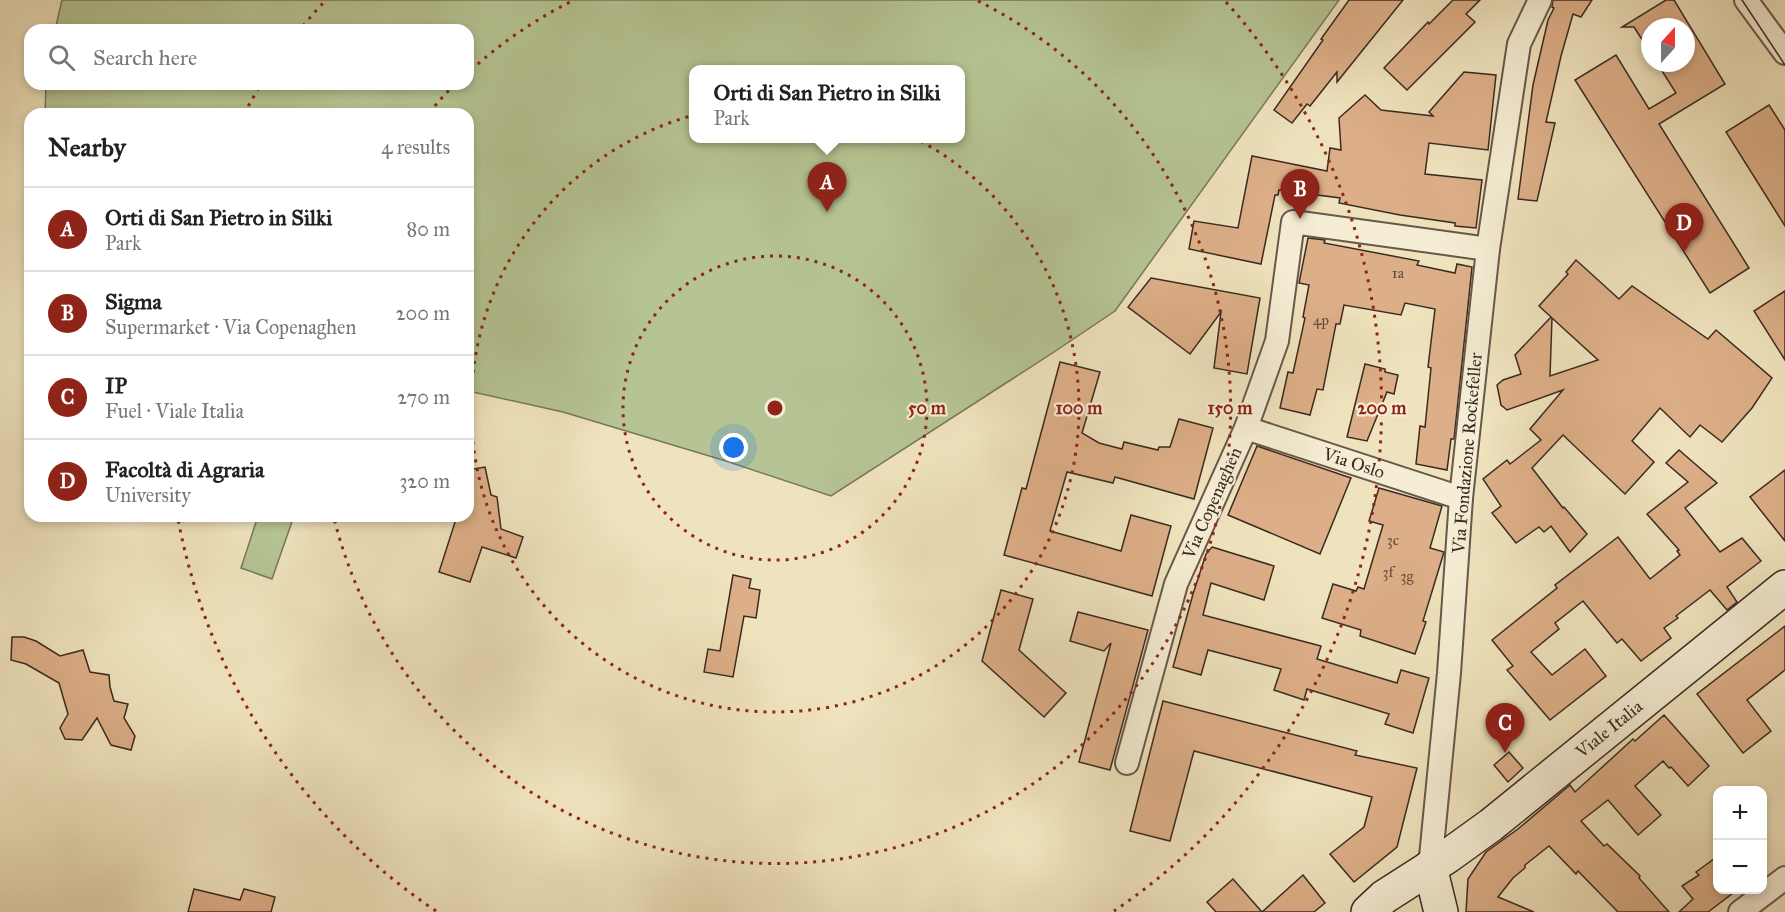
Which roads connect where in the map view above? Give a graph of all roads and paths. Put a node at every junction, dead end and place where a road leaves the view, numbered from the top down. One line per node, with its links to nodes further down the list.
1 (1540, 0): 4 (street, Via Fondazione Rockefeller)
2 (1746, 0): 3 (street)
3 (1785, 53)
4 (1488, 249): 5 (street, Via Copenaghen); 6 (street, Via Fondazione Rockefeller)
5 (1246, 428): 6 (street, Via Oslo); 8 (street, Via Copenaghen)
6 (1461, 498): 9 (street, Via Fondazione Rockefeller)
7 (1785, 587): 9 (street, Viale Italia)
8 (1127, 763)
9 (1430, 867): 12 (street, Viale Italia); 13 (street); 14 (street, Via Fondazione Rockefeller)
10 (1785, 878): 11 (street)
11 (1766, 904): 15 (street)
12 (1368, 912)
13 (1405, 912)
14 (1441, 912)
15 (1740, 912)

